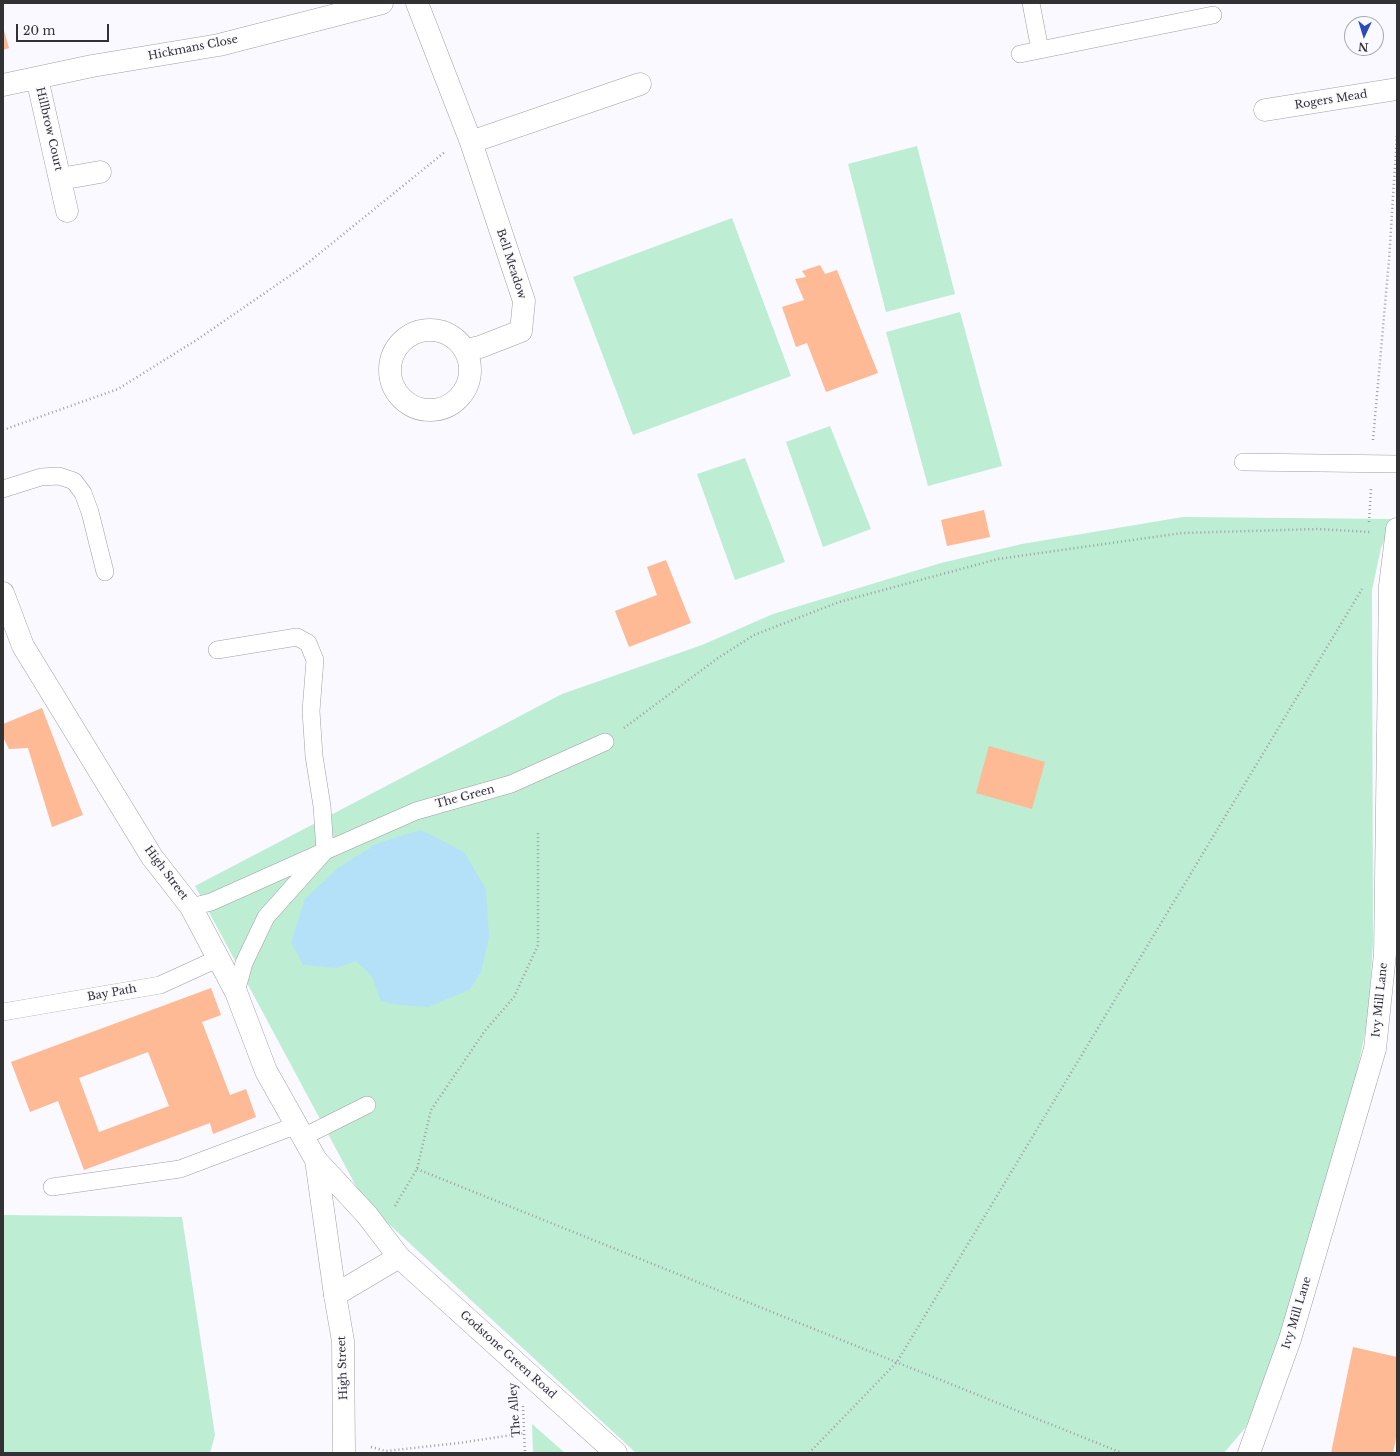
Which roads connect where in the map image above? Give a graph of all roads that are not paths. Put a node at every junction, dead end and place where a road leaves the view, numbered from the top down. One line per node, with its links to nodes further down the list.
1 (382, 3): 7 (street, Hickmans Close)
2 (417, 3): 12 (street, Bell Meadow)
3 (1031, 3): 5 (lane)
4 (1213, 15): 5 (lane)
5 (1040, 50): 6 (lane)
6 (1020, 54)
7 (37, 78): 9 (street, Hickmans Close); 14 (street, Hillbrow Court)
8 (640, 84): 12 (street)
9 (3, 85)
10 (1397, 89): 11 (street, Rogers Mead)
11 (1265, 110)
12 (471, 142): 16 (street, Bell Meadow)
13 (100, 172): 14 (street, Hillbrow Court)
14 (60, 180): 15 (street, Hillbrow Court)
15 (67, 211)
16 (465, 350)
17 (1243, 462): 18 (lane)
18 (1397, 464)
19 (3, 489): 21 (lane)
20 (1396, 531): 24 (street, Ivy Mill Lane)
21 (105, 572)
22 (3, 593): 27 (street, High Street)
23 (217, 650): 26 (lane)
24 (1393, 660): 39 (street, Ivy Mill Lane)
25 (605, 742): 26 (lane, The Green)
26 (325, 851): 27 (lane, The Green); 29 (lane, The Green)
27 (191, 907): 28 (street, High Street)
28 (217, 959): 29 (street, High Street); 30 (lane, Bay Path)
29 (236, 992): 32 (street, High Street)
30 (3, 1012)
31 (367, 1105): 32 (lane)
32 (300, 1131): 33 (street, High Street); 34 (lane)
33 (316, 1160): 35 (street, Godstone Green Road); 36 (street, High Street)
34 (52, 1187)
35 (399, 1257): 36 (street); 38 (street, Godstone Green Road)
36 (334, 1295): 37 (street, High Street)
37 (344, 1447)
38 (616, 1453)
39 (1249, 1453)

